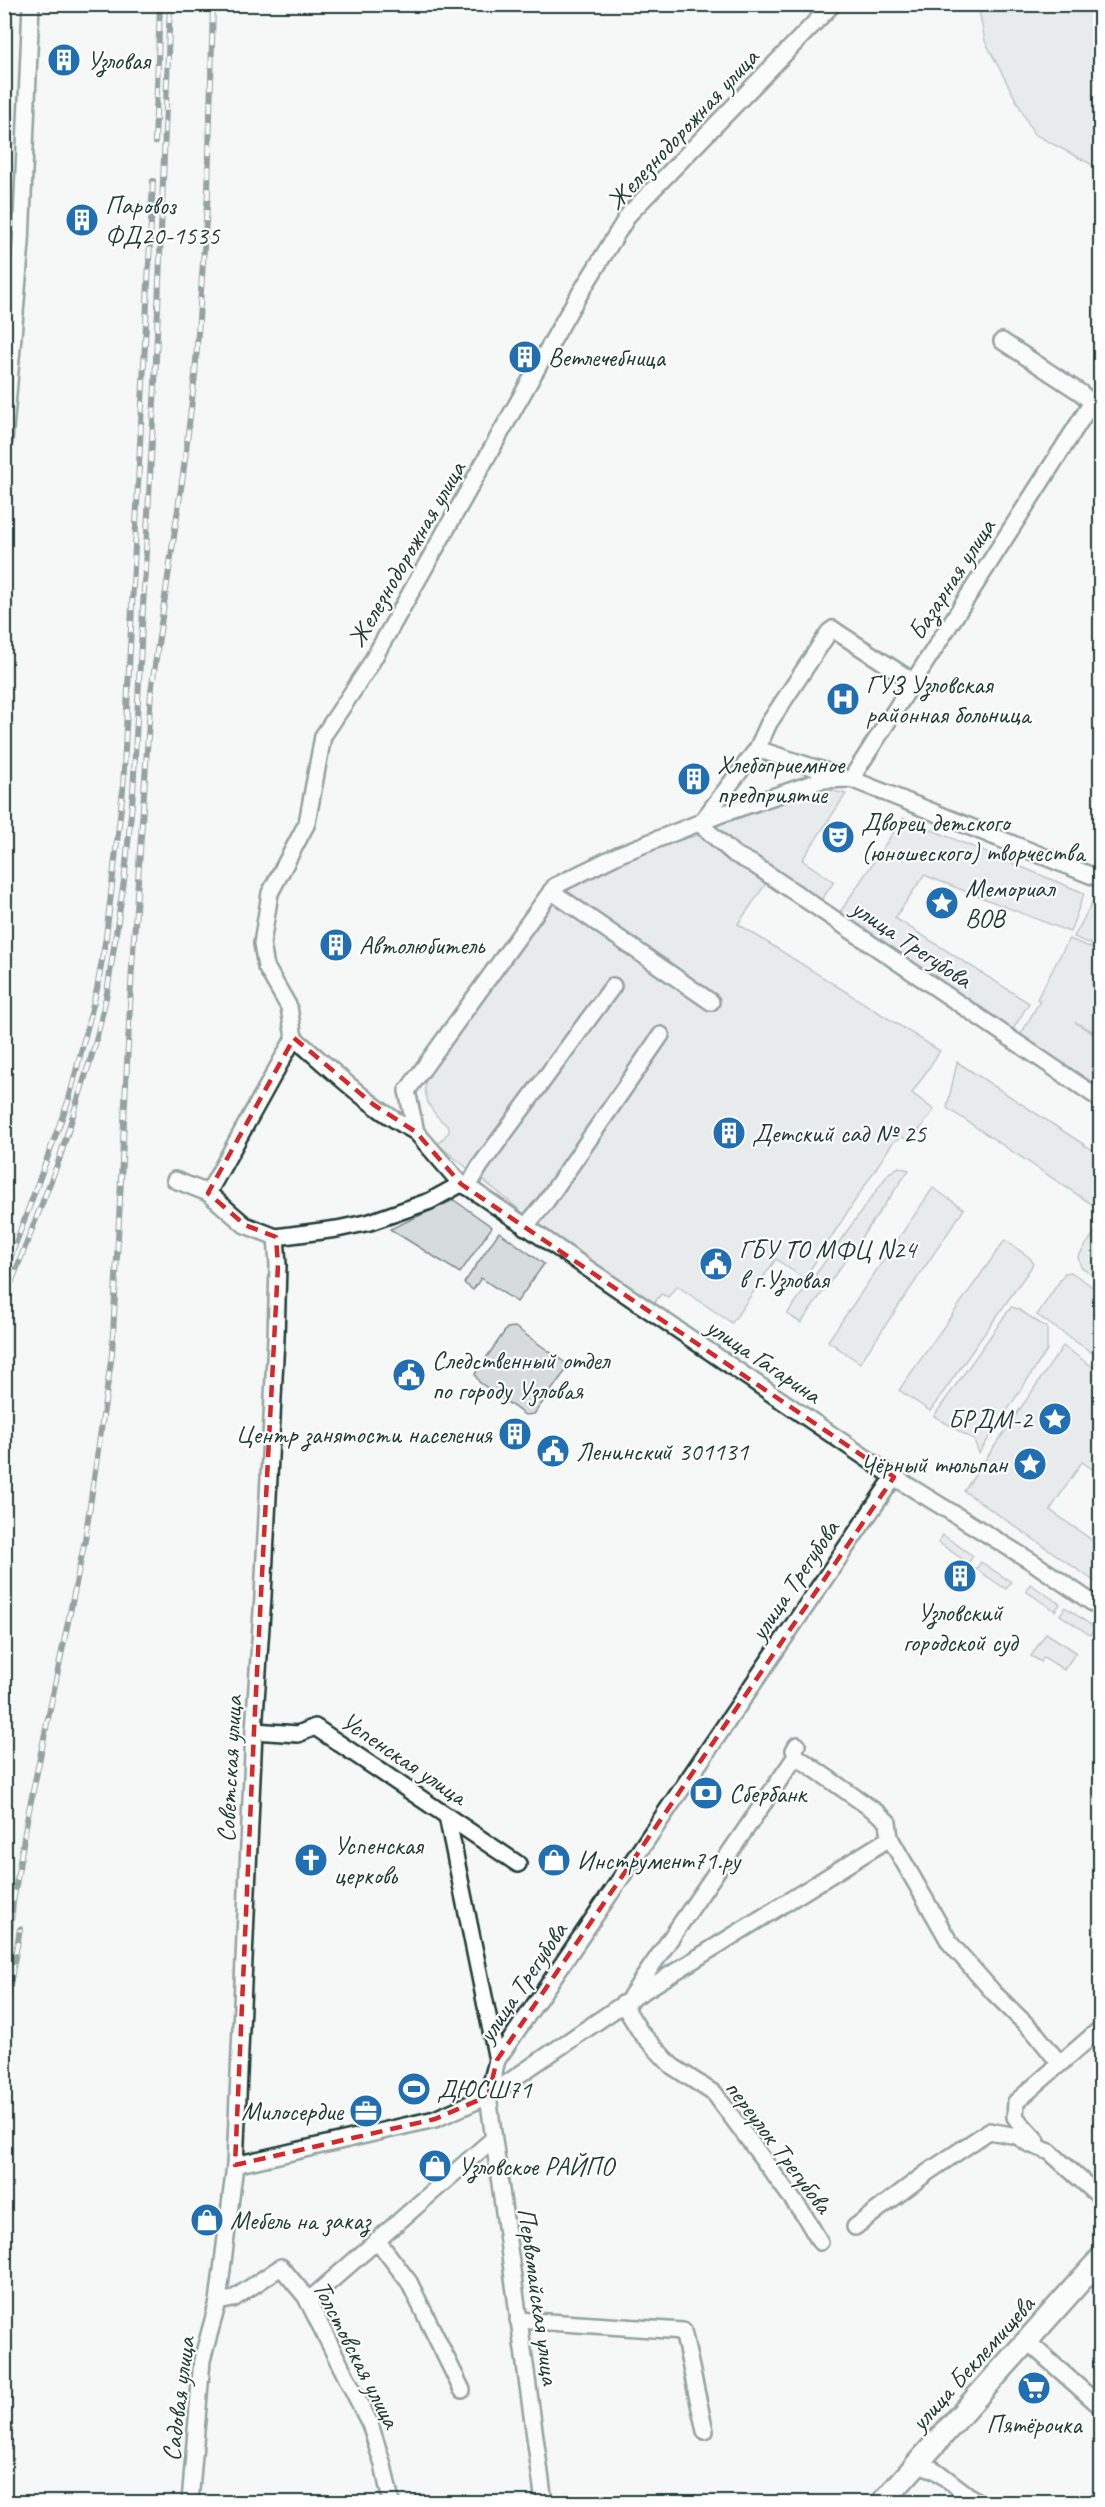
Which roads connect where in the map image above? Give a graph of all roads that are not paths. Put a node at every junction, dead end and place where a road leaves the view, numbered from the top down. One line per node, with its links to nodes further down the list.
1 (31, 4): 3 (street)
2 (833, 4): 18 (street, Железнодорожная улица)
3 (20, 257): 4 (street); 7 (street)
4 (4, 283)
5 (1002, 341): 6 (street)
6 (1096, 407): 9 (street, Базарная улица)
7 (6, 411): 8 (street)
8 (4, 441)
9 (914, 682): 10 (street); 11 (street, Базарная улица)
10 (757, 749): 11 (street); 12 (street)
11 (851, 779): 12 (street); 13 (street)
12 (700, 824): 14 (street); 19 (street, улица Трегубова)
13 (1101, 879)
14 (551, 891): 16 (street); 20 (street)
15 (613, 986): 22 (street)
16 (711, 1002)
17 (661, 1035): 24 (street)
18 (294, 1038): 20 (street); 23 (street)
19 (1101, 1099)
20 (416, 1132): 22 (street, улица Гагарина)
21 (175, 1180): 23 (street)
22 (465, 1185): 24 (street, улица Гагарина); 25 (street)
23 (207, 1193): 25 (street)
24 (525, 1227): 26 (street, улица Гагарина)
25 (276, 1237): 28 (street, Советская улица)
26 (894, 1477): 27 (street, улица Гагарина); 34 (street, улица Трегубова)
27 (1101, 1608)
28 (254, 1731): 29 (street, Успенская улица); 39 (street, Советская улица)
29 (447, 1816): 31 (street, Успенская улица); 34 (street)
30 (890, 1838): 32 (street, улица Трегубова); 32 (street); 35 (street)
31 (518, 1864)
32 (625, 2002): 36 (street, улица Трегубова); 43 (street, переулок Трегубова)
33 (1101, 2028): 35 (street)
34 (497, 2060): 36 (street, улица Трегубова)
35 (1060, 2064): 38 (street)
36 (488, 2096): 37 (street, Первомайская улица); 39 (street)
37 (493, 2139): 42 (street); 47 (street, Первомайская улица)
38 (1050, 2152): 40 (street); 41 (street)
39 (235, 2166): 46 (street, Советская улица)
40 (1101, 2197)
41 (855, 2227)
42 (377, 2240): 45 (street); 49 (street)
43 (820, 2242)
44 (1101, 2259): 48 (main road, улица Беклемищева)
45 (308, 2301): 46 (street, Толстовская улица); 54 (street, Толстовская улица)
46 (218, 2302): 53 (street, Садовая улица)
47 (518, 2320): 51 (street); 55 (street, Первомайская улица)
48 (1027, 2341): 50 (street); 52 (main road, улица Беклемищева)
49 (462, 2390)
50 (1101, 2406)
51 (705, 2431)
52 (918, 2464): 56 (main road, улица Беклемищева); 57 (street)
53 (190, 2502)
54 (391, 2502)
55 (544, 2502)
56 (883, 2502)
57 (977, 2502)

